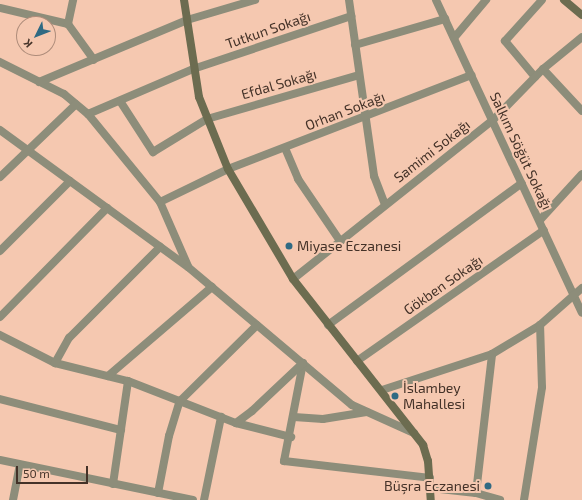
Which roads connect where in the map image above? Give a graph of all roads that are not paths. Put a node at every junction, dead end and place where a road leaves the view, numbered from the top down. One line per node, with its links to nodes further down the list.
1 (73, 0): 14 (street)
2 (184, 0): 13 (main road)
3 (255, 0): 13 (street)
4 (349, 0): 11 (street)
5 (436, 0): 12 (street, Salkım Söğüt Sokağı)
6 (486, 0): 16 (street)
7 (542, 0): 24 (street)
8 (564, 0): 10 (main road)
9 (0, 8): 14 (street)
10 (582, 14)
11 (351, 16): 17 (street); 20 (street, Tutkun Sokağı)
12 (445, 19): 16 (street, Salkım Söğüt Sokağı); 17 (street)
13 (187, 20): 18 (street); 20 (main road)
14 (68, 24): 18 (street)
15 (582, 37): 21 (street, Samimi Sokağı)
16 (454, 38): 23 (street, Salkım Söğüt Sokağı)
17 (355, 45): 22 (street)
18 (94, 60): 25 (street)
19 (0, 62): 25 (street)
20 (193, 69): 26 (street, Tutkun Sokağı); 30 (main road)
21 (543, 69): 24 (street, Samimi Sokağı); 28 (street)
22 (359, 75): 30 (street, Efdal Sokağı); 31 (street)
23 (471, 75): 31 (street, Orhan Sokağı); 32 (street, Salkım Söğüt Sokağı)
24 (535, 77): 32 (street, Samimi Sokağı)
25 (39, 82): 27 (street)
26 (120, 101): 29 (street, Tutkun Sokağı); 30 (street, Efdal Sokağı)
27 (76, 104): 29 (street); 35 (street)
28 (582, 111)
29 (88, 114): 41 (street)
30 (207, 118): 36 (main road)
31 (365, 118): 34 (street, Orhan Sokağı); 42 (street)
32 (493, 120): 40 (street, Salkım Söğüt Sokağı); 42 (street, Samimi Sokağı)
33 (0, 130): 35 (street)
34 (285, 148): 36 (street, Orhan Sokağı); 46 (street)
35 (29, 151): 38 (street); 39 (street)
36 (228, 169): 41 (street, Orhan Sokağı); 50 (main road)
37 (582, 174): 44 (street)
38 (0, 177)
39 (70, 181): 43 (street); 48 (street)
40 (522, 183): 44 (street, Salkım Söğüt Sokağı); 57 (street)
41 (160, 202): 49 (street)
42 (385, 204): 46 (street, Samimi Sokağı)
43 (107, 208): 47 (street); 55 (street)
44 (540, 220): 45 (street, Salkım Söğüt Sokağı)
45 (544, 230): 53 (street, Salkım Söğüt Sokağı); 61 (street, Gökben Sokağı)
46 (340, 241): 50 (street, Samimi Sokağı)
47 (160, 247): 49 (street); 62 (street)
48 (0, 252)
49 (188, 267): 51 (street)
50 (293, 279): 57 (main road)
51 (212, 287): 56 (street); 64 (street)
52 (582, 288): 53 (street)
53 (575, 294): 54 (street, Salkım Söğüt Sokağı); 58 (street)
54 (582, 313)
55 (0, 316)
56 (257, 325): 63 (street); 68 (street)
57 (328, 325): 61 (main road)
58 (540, 325): 60 (street); 89 (street)
59 (0, 335): 62 (street)
60 (492, 354): 66 (street); 82 (street)
61 (357, 361): 66 (main road)
62 (54, 363): 64 (street)
63 (303, 363): 69 (street); 71 (street); 72 (street)
64 (108, 376): 65 (street)
65 (128, 381): 68 (street); 73 (street)
66 (382, 390): 74 (main road)
67 (0, 399): 73 (street)
68 (180, 401): 70 (street); 81 (street)
69 (366, 412): 71 (street); 74 (street)
70 (221, 417): 72 (street); 87 (street)
71 (294, 417): 75 (street)
72 (236, 423): 75 (street)
73 (121, 430): 79 (street)
74 (415, 433): 78 (main road)
75 (291, 437): 78 (street)
76 (0, 460): 77 (street)
77 (20, 465): 79 (street); 85 (street)
78 (430, 478): 80 (main road)
79 (113, 484): 81 (street)
80 (431, 488): 82 (street); 88 (main road)
81 (158, 493): 83 (street)
82 (476, 493): 84 (street)
83 (185, 499): 86 (street)
84 (495, 499)
85 (13, 500)
86 (194, 500)
87 (204, 500)
88 (431, 500)
89 (524, 500)

